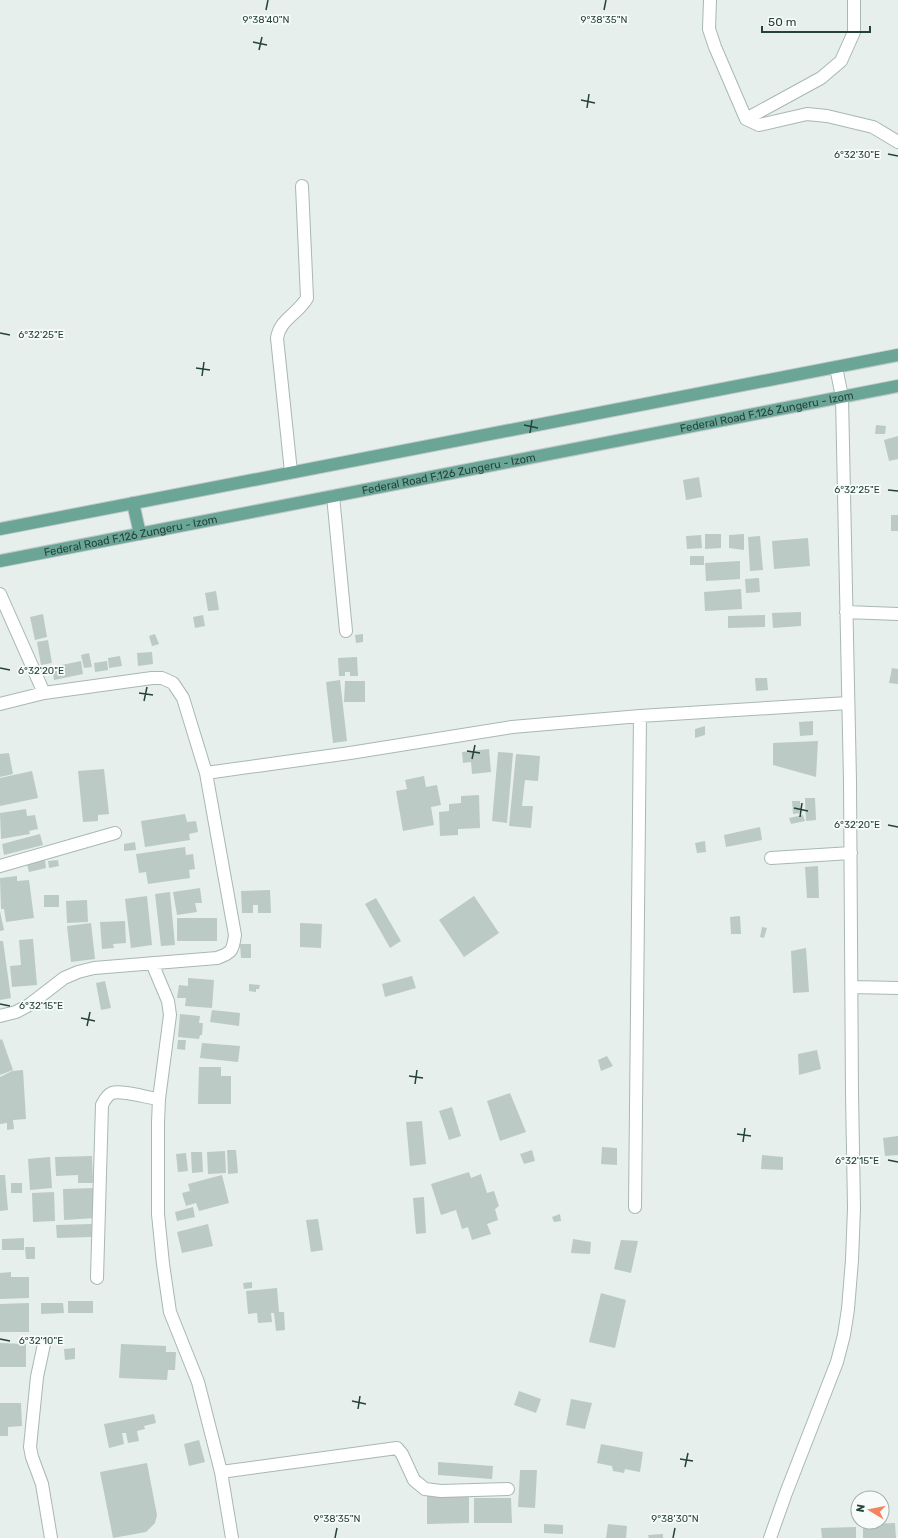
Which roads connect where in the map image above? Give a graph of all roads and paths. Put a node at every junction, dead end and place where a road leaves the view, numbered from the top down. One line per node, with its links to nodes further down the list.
1 (710, 0): 3 (street)
2 (854, 0): 3 (street)
3 (746, 119): 4 (street)
4 (898, 142)
5 (302, 186): 10 (street)
6 (898, 355): 7 (main road)
7 (836, 367): 9 (street); 10 (main road)
8 (898, 386): 9 (main road, Federal Road F.126 Zungeru - Izom)
9 (842, 397): 11 (main road, Federal Road F.126 Zungeru - Izom); 17 (street)
10 (291, 472): 12 (main road)
11 (333, 496): 14 (main road, Federal Road F.126 Zungeru - Izom); 19 (street)
12 (134, 503): 13 (main road); 14 (main road)
13 (0, 529)
14 (140, 534): 15 (main road, Federal Road F.126 Zungeru - Izom)
15 (0, 562)
16 (0, 594): 20 (street)
17 (846, 612): 18 (street); 21 (street)
18 (898, 614)
19 (346, 631)
20 (44, 693): 22 (street); 24 (street)
21 (848, 702): 23 (street); 26 (street)
22 (0, 704)
23 (640, 716): 24 (street); 34 (street)
24 (206, 773): 29 (street)
25 (115, 833): 28 (street)
26 (851, 853): 27 (street); 30 (street)
27 (771, 858)
28 (0, 866)
29 (152, 963): 32 (street); 33 (street)
30 (852, 987): 31 (street); 41 (street)
31 (898, 988)
32 (0, 1016)
33 (159, 1100): 35 (street); 37 (street)
34 (635, 1207)
35 (97, 1278)
36 (44, 1344): 39 (street)
37 (221, 1472): 38 (street); 40 (street)
38 (508, 1489)
39 (51, 1538)
40 (232, 1538)
41 (770, 1538)

